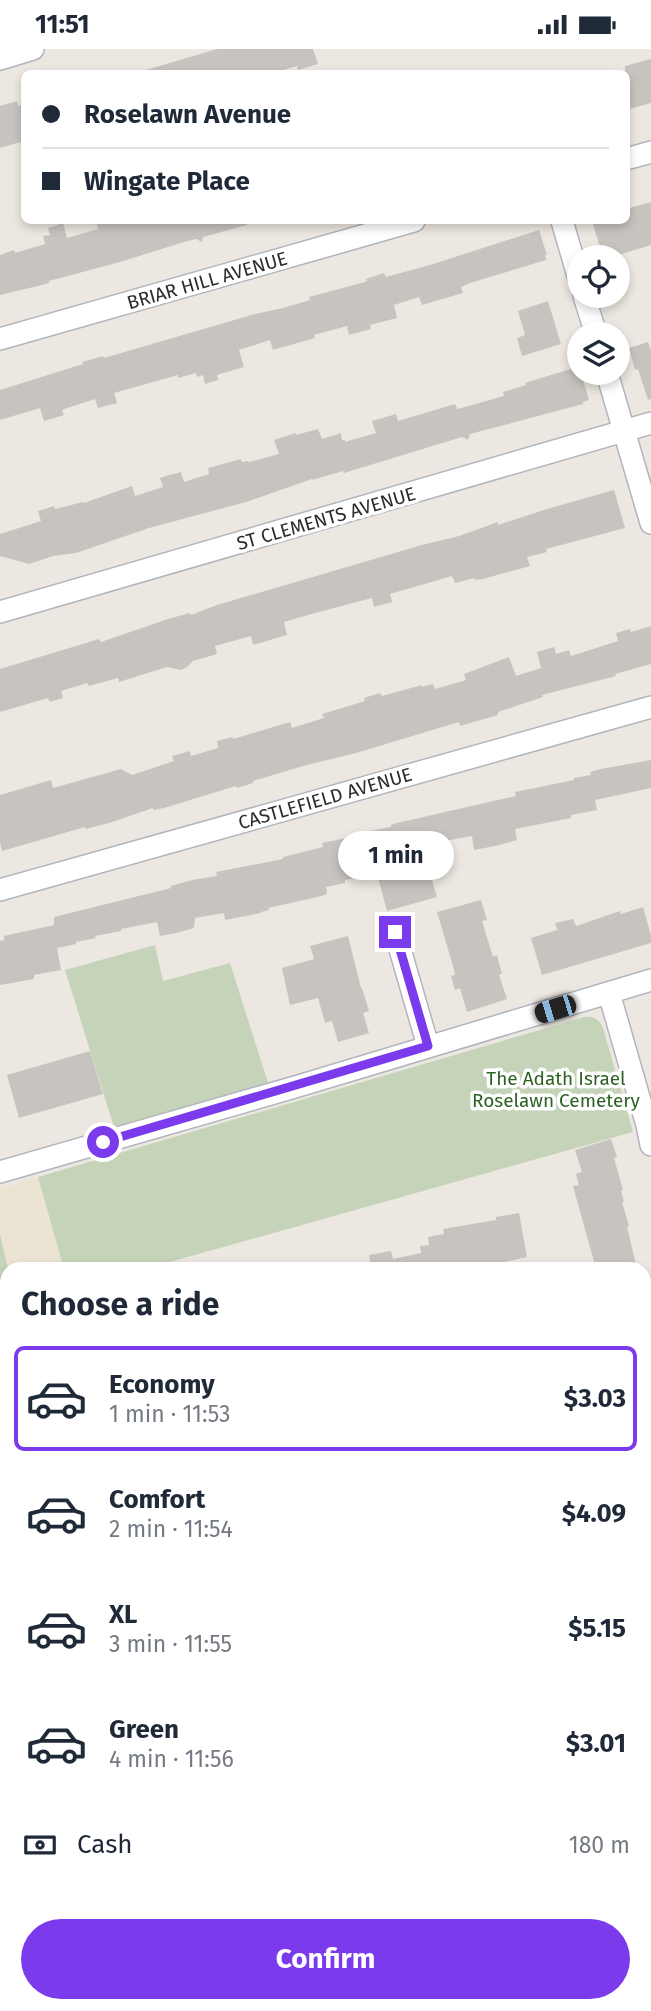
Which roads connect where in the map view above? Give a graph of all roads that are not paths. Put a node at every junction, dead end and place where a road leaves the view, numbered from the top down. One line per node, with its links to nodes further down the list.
1 (33, 49): 2 (street)
2 (0, 59)
3 (651, 152): 4 (street)
4 (630, 158)
5 (403, 224): 8 (street, BRIAR HILL AVENUE)
6 (563, 224): 7 (street)
7 (569, 245)
8 (0, 339)
9 (611, 385): 11 (street)
10 (651, 423): 11 (street, ST CLEMENTS AVENUE)
11 (624, 431): 12 (street); 13 (street, ST CLEMENTS AVENUE)
12 (651, 523)
13 (0, 612)
14 (651, 707): 15 (street, CASTLEFIELD AVENUE)
15 (0, 890)
16 (395, 932): 19 (street)
17 (651, 980): 18 (street)
18 (609, 993): 19 (street); 20 (street)
19 (428, 1046): 21 (street)
20 (651, 1145)
21 (0, 1172)

